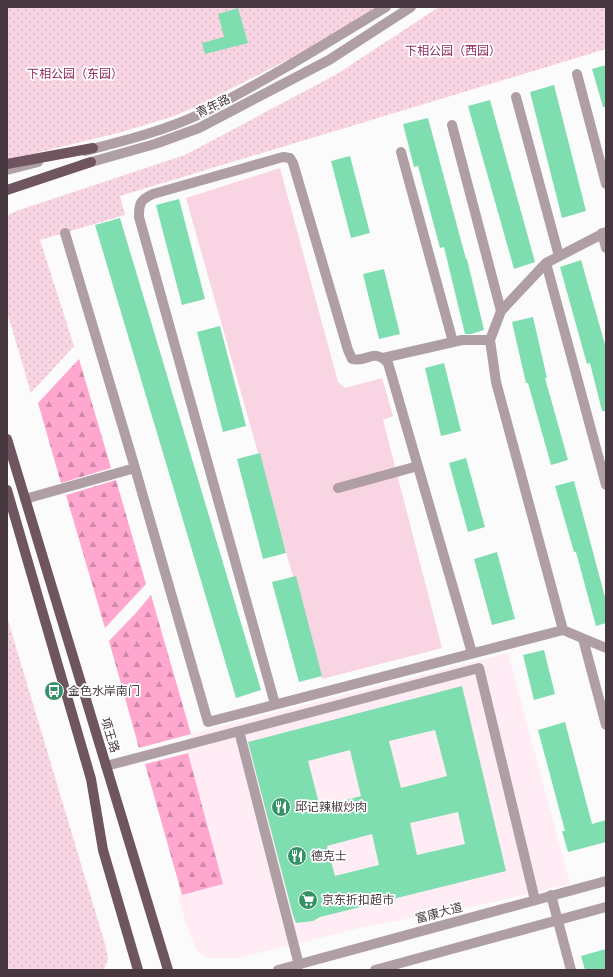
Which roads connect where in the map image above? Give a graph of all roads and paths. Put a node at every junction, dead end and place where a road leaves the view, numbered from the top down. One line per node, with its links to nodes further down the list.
1 (386, 7): 6 (street, 青年路)
2 (411, 7): 8 (street, 青年路)
3 (577, 74): 11 (street)
4 (516, 97): 17 (street)
5 (452, 125): 19 (street)
6 (93, 148): 9 (main road); 10 (street, 青年路)
7 (401, 152): 21 (street)
8 (91, 162): 12 (street, 青年路); 13 (main road)
9 (7, 164)
10 (7, 170)
11 (606, 184)
12 (7, 186)
13 (7, 190)
14 (65, 233): 25 (street)
15 (604, 233): 16 (street); 17 (street)
16 (606, 248)
17 (559, 256): 18 (street)
18 (546, 263): 19 (street); 26 (street)
19 (501, 311): 20 (street)
20 (490, 340): 21 (street); 31 (street)
21 (453, 342): 22 (street)
22 (383, 358): 24 (street); 35 (street)
23 (7, 439): 29 (main road, 项王路)
24 (418, 466): 27 (street); 34 (street)
25 (135, 468): 29 (street); 36 (street)
26 (606, 485)
27 (338, 488)
28 (7, 490): 30 (main road)
29 (25, 499): 40 (main road, 项王路)
30 (10, 508): 47 (main road)
31 (563, 630): 32 (street); 34 (street)
32 (583, 638): 33 (street); 37 (street)
33 (606, 648)
34 (472, 653): 35 (street)
35 (275, 704): 36 (street)
36 (208, 722): 39 (street)
37 (606, 726)
38 (239, 731): 39 (street); 43 (street); 46 (street)
39 (213, 738): 40 (street)
40 (106, 766): 48 (main road, 项王路)
41 (606, 881): 42 (street, 富康大道)
42 (551, 895): 43 (street, 富康大道); 45 (street)
43 (535, 900): 46 (street, 富康大道)
44 (606, 907): 45 (street)
45 (558, 920): 50 (street); 51 (street)
46 (299, 965): 49 (street, 富康大道)
47 (138, 970)
48 (168, 970)
49 (278, 970)
50 (375, 970)
51 (571, 970)

